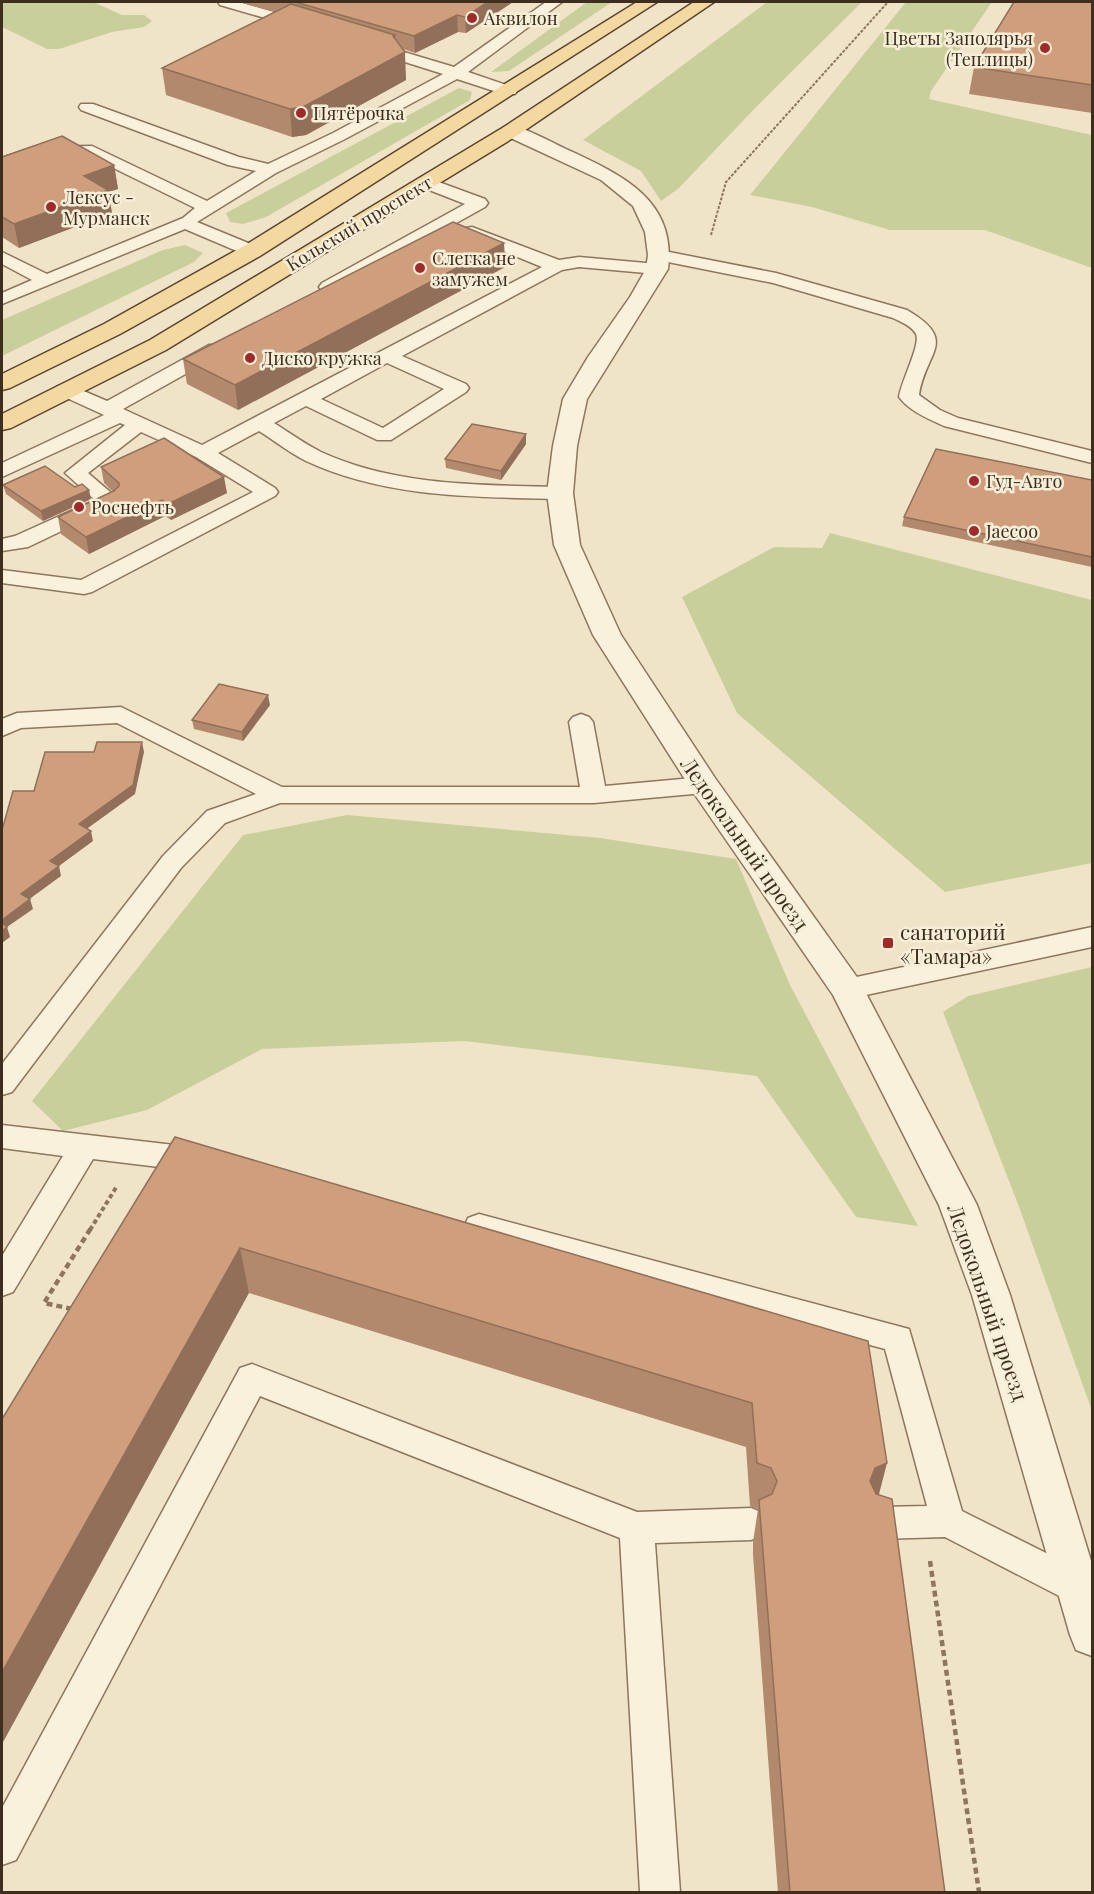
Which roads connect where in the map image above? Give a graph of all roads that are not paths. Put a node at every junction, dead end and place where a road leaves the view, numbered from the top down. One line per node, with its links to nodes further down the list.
1 (225, 2): 5 (lane)
2 (555, 2): 7 (lane)
3 (648, 2): 8 (main road, Кольский проспект)
4 (705, 2): 11 (main road, Кольский проспект)
5 (322, 31)
6 (356, 42): 7 (lane)
7 (456, 73): 8 (lane); 13 (lane)
8 (509, 91): 10 (main road, Кольский проспект)
9 (87, 107): 13 (lane)
10 (466, 118): 11 (main road); 18 (main road, Кольский проспект)
11 (511, 131): 14 (main road, Кольский проспект); 20 (street)
12 (2, 164): 15 (lane)
13 (270, 170): 15 (lane)
14 (426, 182): 16 (lane); 28 (main road, Кольский проспект)
15 (208, 208): 17 (lane)
16 (446, 221): 21 (lane); 23 (lane)
17 (185, 223): 18 (lane); 22 (lane)
18 (252, 251): 27 (main road, Кольский проспект)
19 (2, 257): 22 (lane)
20 (658, 262): 21 (lane); 35 (lane); 37 (street, Ледокольный проезд)
21 (557, 266): 26 (lane)
22 (47, 281): 24 (lane)
23 (313, 295)
24 (2, 299)
25 (231, 341): 30 (lane)
26 (386, 356): 29 (lane); 29 (lane)
27 (2, 383)
28 (65, 390): 30 (lane); 31 (main road, Кольский проспект)
29 (306, 399): 32 (lane)
30 (114, 412): 33 (lane); 36 (lane)
31 (2, 423)
32 (260, 423): 34 (lane); 37 (lane)
33 (139, 424): 34 (lane); 38 (lane)
34 (203, 453): 39 (lane)
35 (1092, 457)
36 (2, 471)
37 (560, 493): 42 (street, Ледокольный проезд)
38 (2, 545)
39 (2, 578)
40 (581, 722): 44 (lane)
41 (2, 728): 43 (lane)
42 (704, 785): 44 (lane); 46 (street, Ледокольный проезд)
43 (278, 795): 44 (lane); 47 (lane)
44 (594, 795)
45 (1092, 937): 46 (lane)
46 (847, 989): 57 (street, Ледокольный проезд)
47 (2, 1084)
48 (2, 1137): 49 (lane)
49 (85, 1146): 50 (lane); 52 (lane)
50 (226, 1163)
51 (454, 1221): 53 (lane)
52 (2, 1283)
53 (936, 1521): 54 (lane); 57 (lane)
54 (879, 1523)
55 (751, 1524): 56 (lane)
56 (637, 1528): 59 (lane); 60 (lane)
57 (1080, 1588): 58 (street, Ледокольный проезд)
58 (1092, 1635)
59 (2, 1846)
60 (660, 1893)

